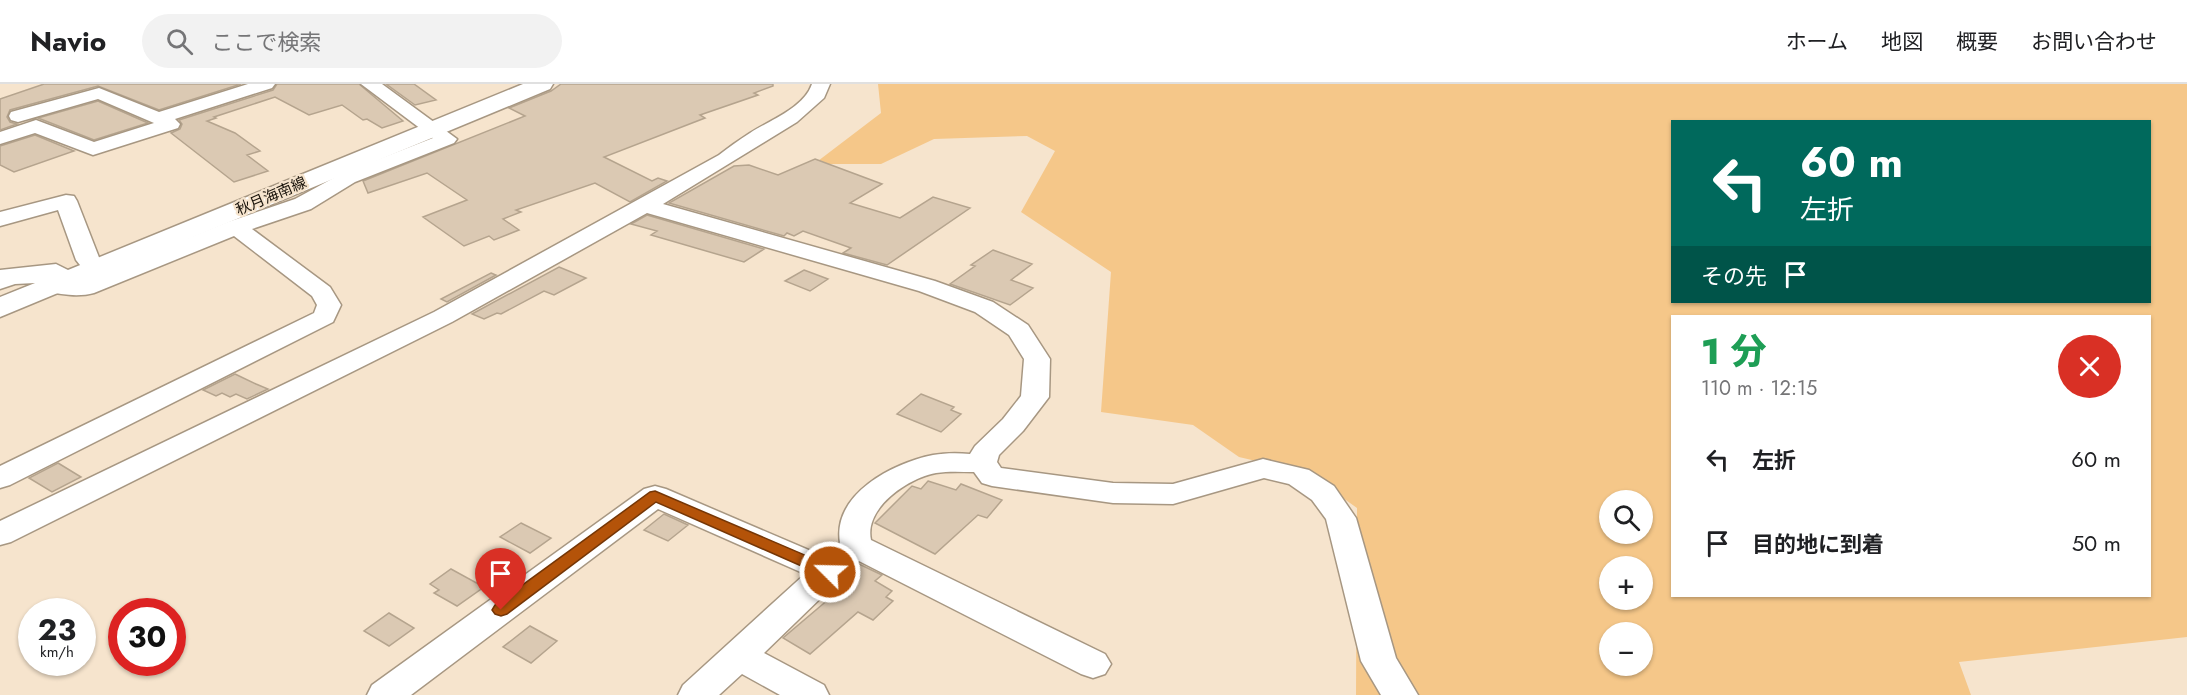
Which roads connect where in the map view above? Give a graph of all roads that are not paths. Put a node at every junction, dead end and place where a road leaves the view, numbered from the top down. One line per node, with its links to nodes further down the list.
1 (266, 84): 8 (street)
2 (370, 84): 9 (street)
3 (518, 84): 9 (main road, 秋月海南線)
4 (542, 84): 9 (main road, 秋月海南線)
5 (821, 84): 12 (street)
6 (0, 108): 7 (street)
7 (18, 116): 8 (street); 10 (street)
8 (159, 118): 10 (street)
9 (428, 125): 14 (street); 15 (main road, 秋月海南線); 16 (main road, 秋月海南線)
10 (36, 126): 11 (street)
11 (0, 138)
12 (645, 206): 21 (street); 23 (street)
13 (0, 219): 15 (street)
14 (236, 227): 16 (street); 22 (street)
15 (88, 260): 16 (main road, 秋月海南線)
16 (56, 279): 17 (main road); 18 (main road, 秋月海南線); 19 (main road, 秋月海南線); 20 (main road)
17 (0, 280)
18 (0, 296)
19 (0, 308)
20 (0, 325)
21 (982, 464): 24 (street); 31 (street)
22 (0, 478)
23 (0, 534)
24 (856, 546): 25 (street); 27 (street)
25 (830, 572): 26 (street); 28 (street)
26 (740, 656): 29 (street); 30 (street)
27 (1093, 664)
28 (385, 695)
29 (696, 695)
30 (811, 695)
31 (1400, 695)

